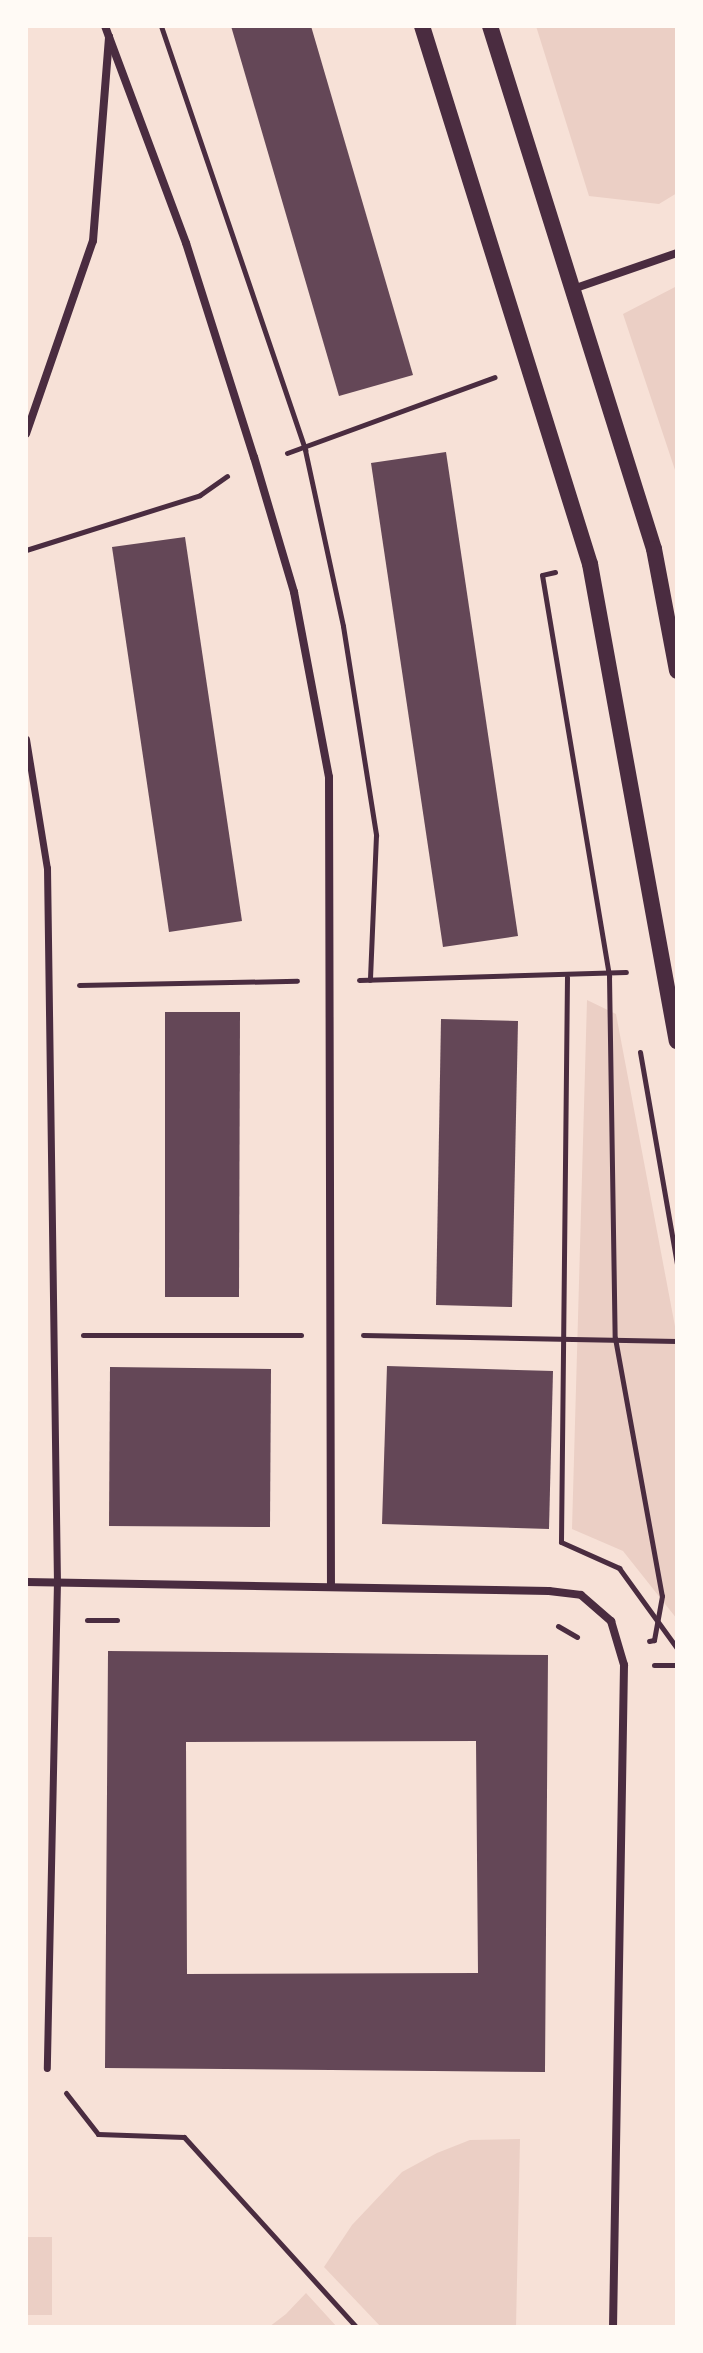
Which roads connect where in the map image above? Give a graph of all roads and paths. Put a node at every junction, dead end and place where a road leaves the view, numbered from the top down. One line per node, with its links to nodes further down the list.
1 (105, 26): 4 (street)
2 (422, 26): 14 (main road)
3 (490, 26): 6 (main road)
4 (109, 37): 10 (street); 11 (street)
5 (677, 253): 6 (street)
6 (572, 289): 17 (main road)
7 (491, 361): 8 (path)
8 (496, 376): 9 (path); 11 (path)
9 (501, 391)
10 (26, 434)
11 (254, 457): 12 (path); 27 (street)
12 (26, 550)
13 (552, 557): 15 (path)
14 (590, 564): 15 (path); 22 (main road)
15 (556, 572): 16 (path); 28 (path)
16 (559, 586)
17 (677, 671)
18 (26, 739): 25 (street)
19 (623, 956): 21 (path)
20 (567, 977): 28 (path)
21 (629, 987)
22 (677, 1041)
23 (639, 1048): 24 (path)
24 (677, 1264)
25 (57, 1581): 26 (street); 27 (street); 29 (street)
26 (26, 1582)
27 (331, 1584): 32 (street)
28 (658, 1617): 32 (path); 33 (path)
29 (57, 1619): 30 (path); 34 (street)
30 (120, 1620)
31 (550, 1621): 32 (path)
32 (618, 1643): 36 (street)
33 (677, 1648)
34 (47, 2068): 35 (path)
35 (356, 2327)
36 (613, 2327)

